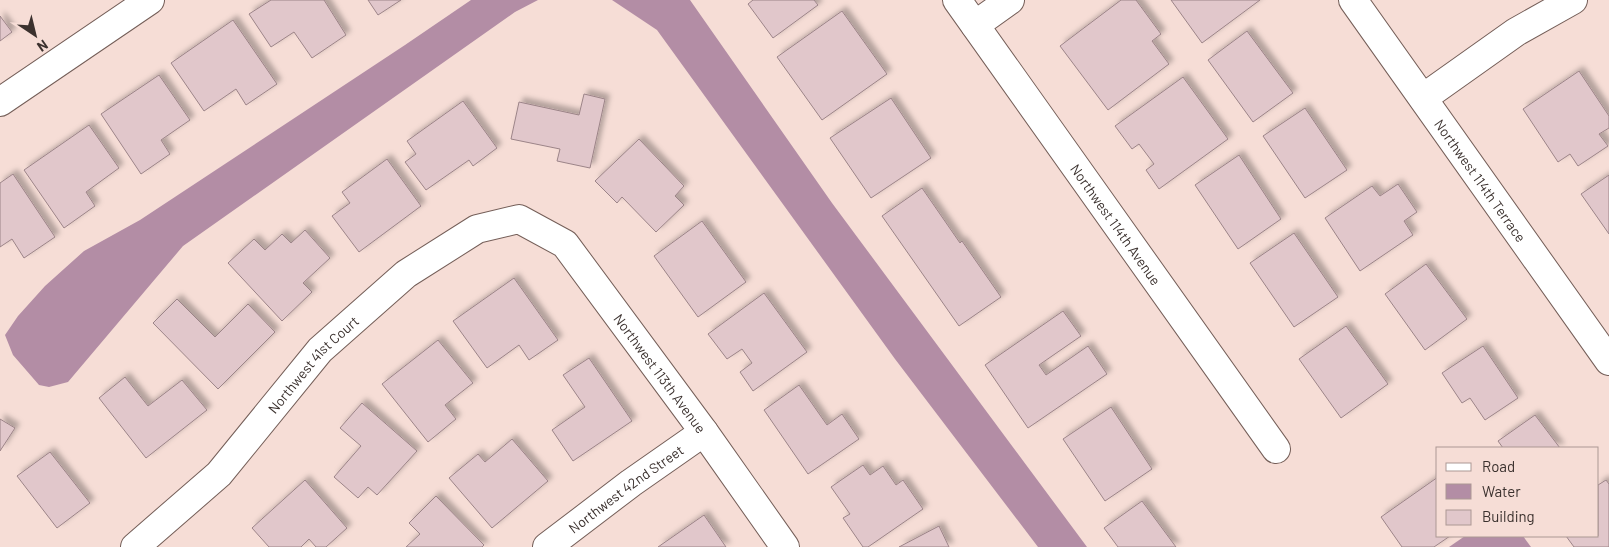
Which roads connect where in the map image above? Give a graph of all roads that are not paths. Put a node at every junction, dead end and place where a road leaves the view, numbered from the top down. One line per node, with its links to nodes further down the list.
1 (150, 0): 8 (street)
2 (957, 0): 6 (street, Northwest 114th Avenue)
3 (1010, 0): 6 (street)
4 (1353, 0): 7 (street, Northwest 114th Terrace)
5 (1573, 0): 7 (street)
6 (975, 25): 12 (street, Northwest 114th Avenue)
7 (1423, 98): 10 (street, Northwest 114th Terrace)
8 (0, 102)
9 (519, 219): 11 (street, Northwest 113th Avenue); 13 (street, Northwest 41st Court)
10 (1609, 361)
11 (704, 432): 14 (street, Northwest 42nd Street); 15 (street, Northwest 113th Avenue)
12 (1276, 449)
13 (135, 547)
14 (547, 547)
15 (785, 547)

